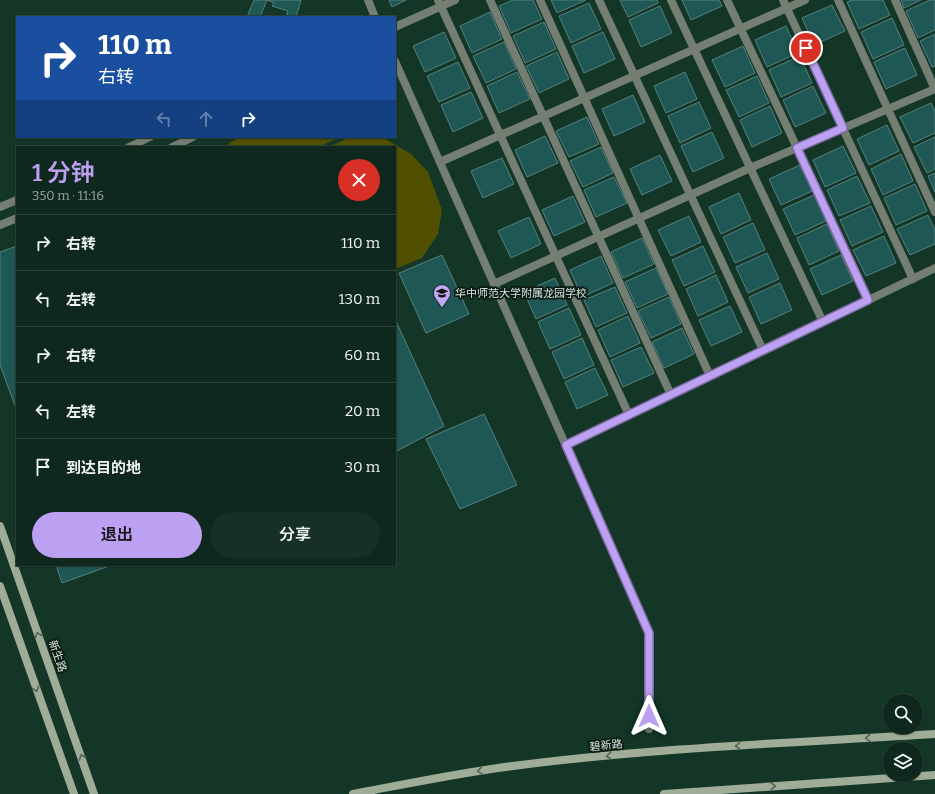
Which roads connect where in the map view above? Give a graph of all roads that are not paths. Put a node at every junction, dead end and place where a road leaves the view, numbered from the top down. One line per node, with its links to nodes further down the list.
1 (368, 0): 14 (street)
2 (454, 0): 12 (street)
3 (490, 0): 23 (street)
4 (540, 0): 21 (street)
5 (599, 0): 19 (street)
6 (671, 0): 17 (street)
7 (727, 0): 16 (street)
8 (783, 0): 13 (street)
9 (805, 0): 13 (street)
10 (838, 0): 22 (street)
11 (895, 0): 20 (street)
12 (439, 3): 15 (street); 25 (street)
13 (787, 8): 16 (street); 24 (street)
14 (375, 16)
15 (396, 26)
16 (740, 28): 17 (street); 30 (street)
17 (694, 49): 19 (street); 32 (street)
18 (396, 63): 31 (street)
19 (634, 76): 21 (street); 33 (street)
20 (935, 89): 22 (street)
21 (585, 98): 23 (street); 38 (street)
22 (888, 110): 24 (street); 36 (street)
23 (543, 116): 25 (street); 40 (street)
24 (843, 128): 30 (street); 43 (street)
25 (500, 135): 31 (street); 41 (street)
26 (148, 138): 28 (street)
27 (191, 138): 29 (street)
28 (131, 146)
29 (174, 146)
30 (797, 148): 32 (street); 45 (street)
31 (440, 162): 44 (street)
32 (750, 168): 33 (street); 46 (street)
33 (690, 195): 38 (street); 47 (street)
34 (16, 200): 35 (street)
35 (0, 207)
36 (935, 212)
37 (16, 218): 39 (street)
38 (639, 218): 40 (street); 48 (street)
39 (0, 225)
40 (599, 236): 41 (street); 49 (street)
41 (556, 256): 44 (street); 50 (street)
42 (935, 268): 43 (street)
43 (913, 279): 45 (street)
44 (494, 284): 51 (street)
45 (868, 300): 46 (street)
46 (823, 322): 47 (street)
47 (763, 350): 48 (street)
48 (710, 376): 49 (street)
49 (671, 394): 50 (street)
50 (629, 415): 51 (street)
51 (566, 445): 54 (street)
52 (0, 526): 59 (main road, 新生路, one-way to 52)
53 (0, 586): 58 (main road, one-way to 58)
54 (649, 729)
55 (935, 734): 60 (main road, 碧新路, one-way to 60)
56 (935, 776): 57 (main road, one-way to 56)
57 (715, 792): 61 (main road)
58 (74, 794)
59 (94, 794)
60 (353, 794)
61 (664, 794)

